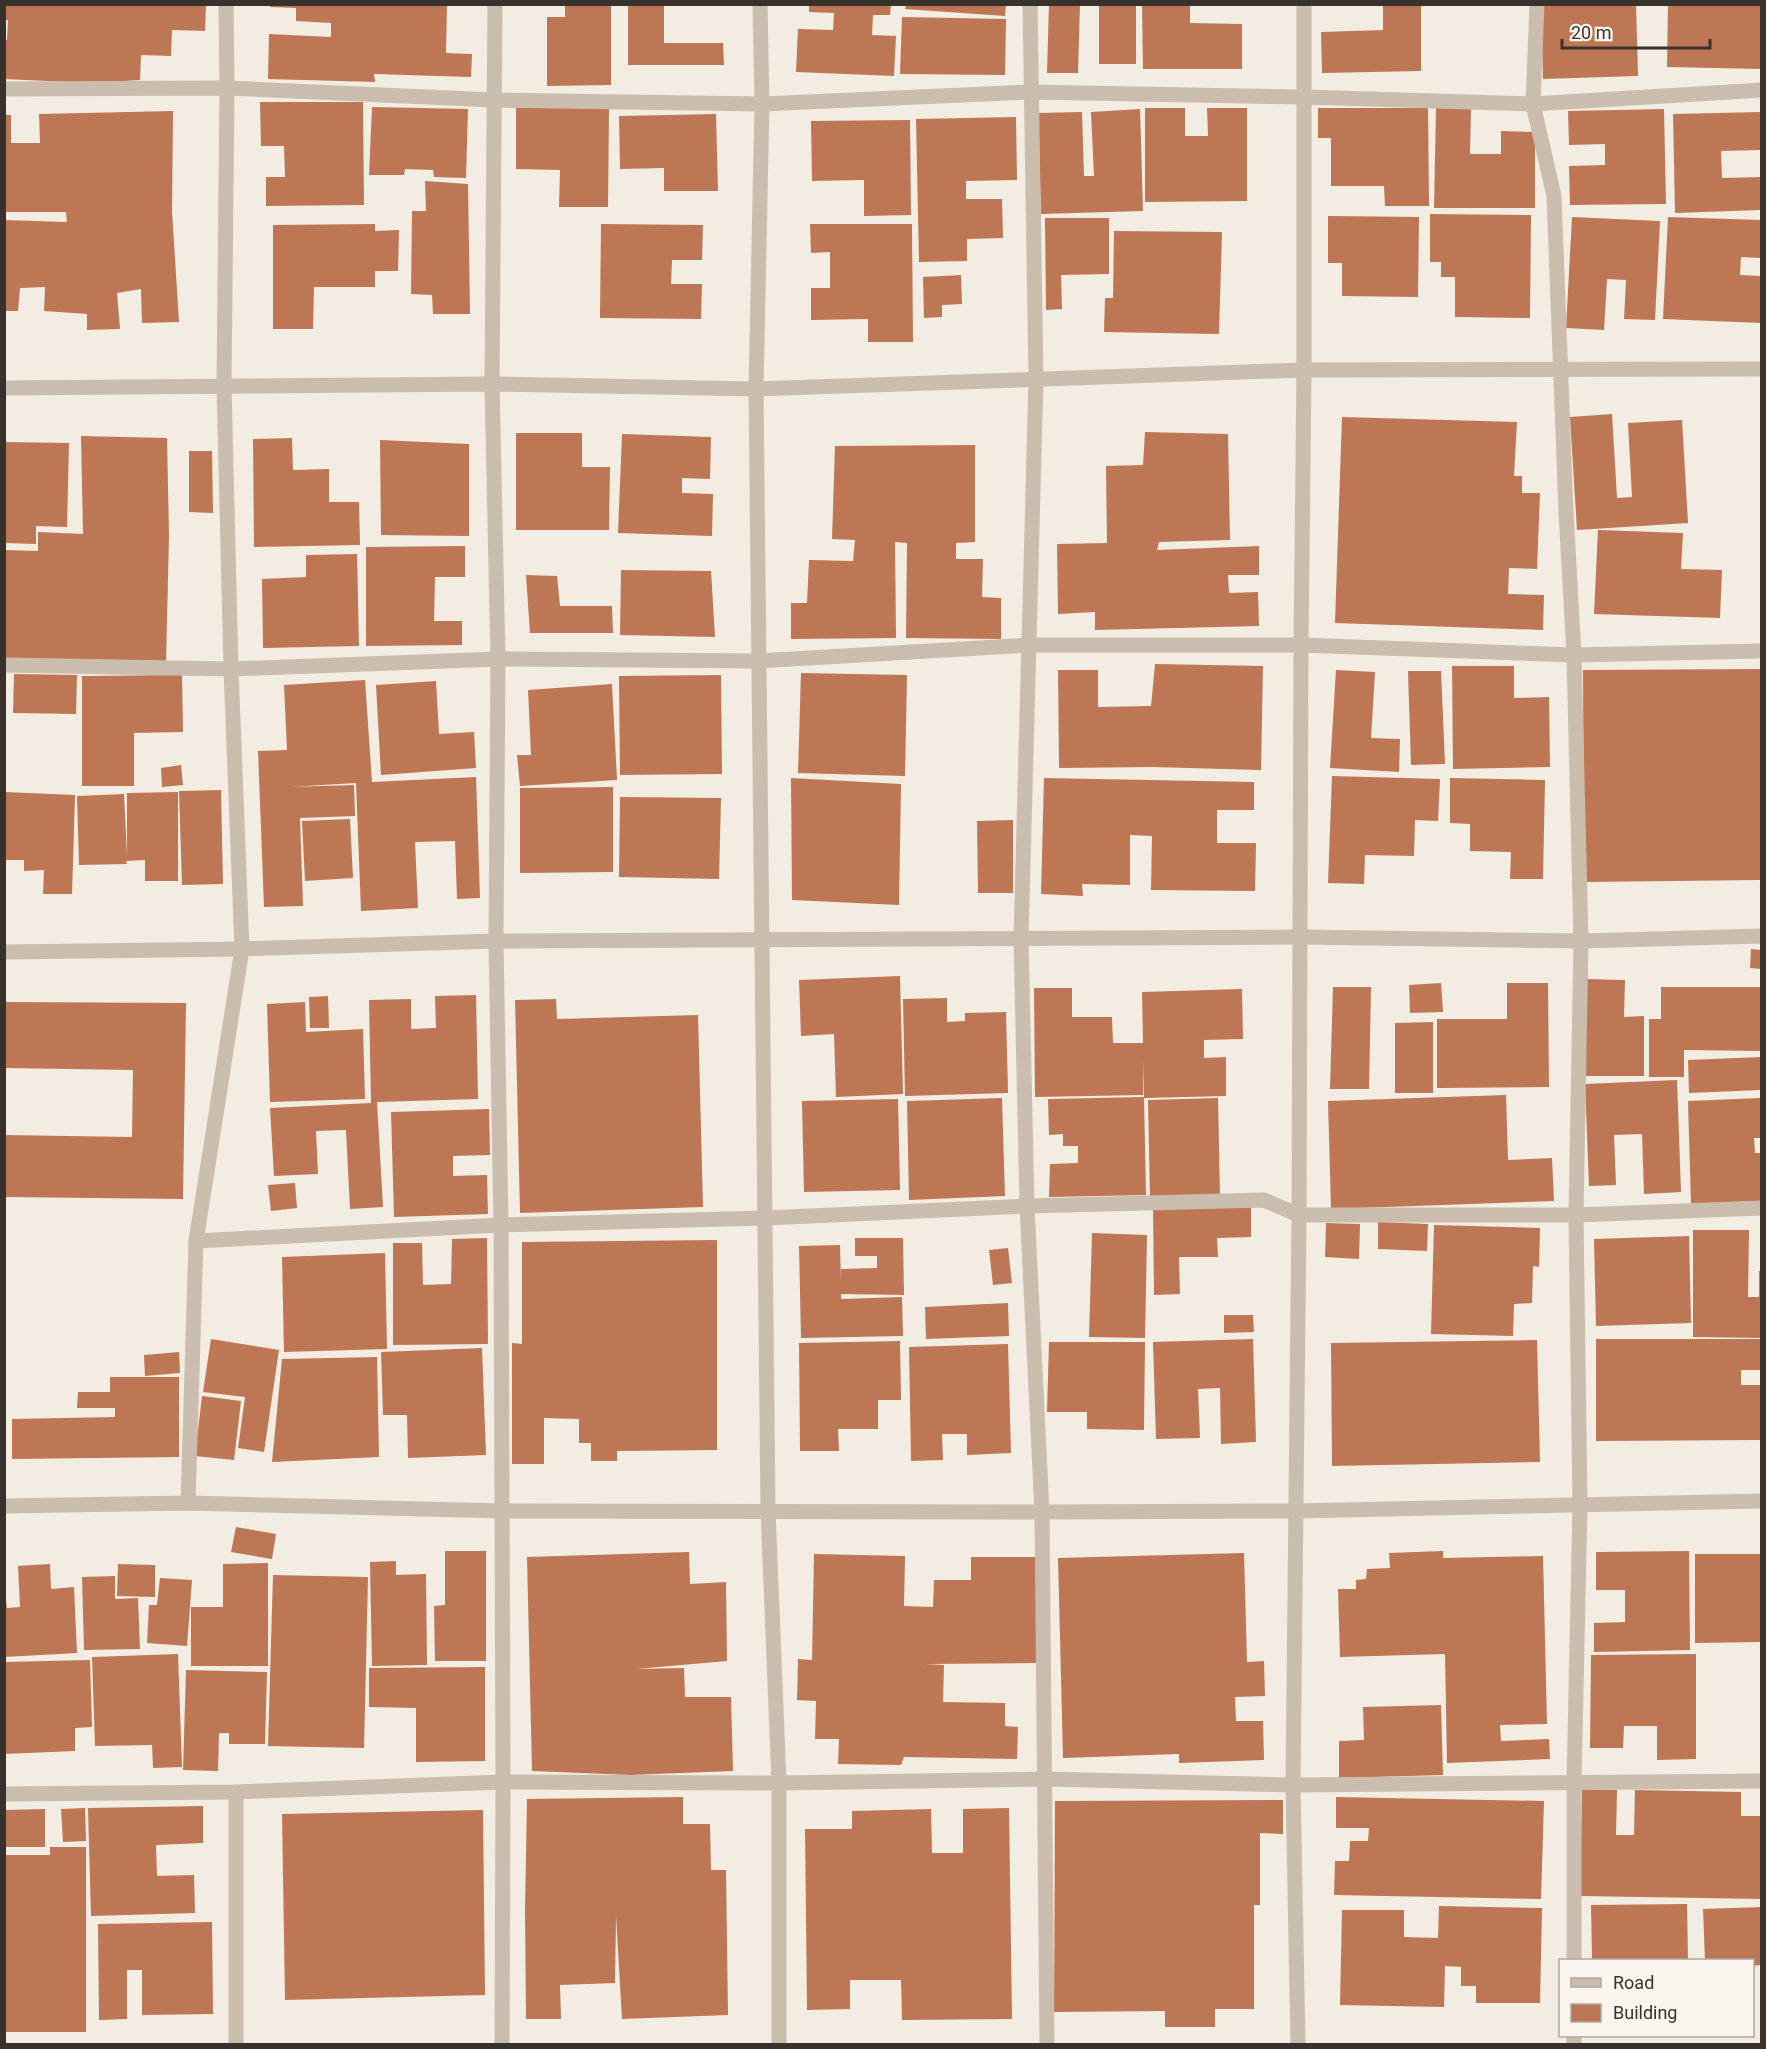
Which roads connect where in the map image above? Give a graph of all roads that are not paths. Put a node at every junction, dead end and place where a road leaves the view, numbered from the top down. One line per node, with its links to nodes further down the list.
1 (226, 4): 7 (street)
2 (495, 4): 12 (street)
3 (760, 4): 13 (street)
4 (1030, 4): 10 (street)
5 (1304, 4): 11 (street)
6 (1538, 4): 14 (street)
7 (227, 88): 8 (street); 12 (street); 20 (street)
8 (4, 89)
9 (1761, 90): 14 (street)
10 (1030, 92): 11 (street); 13 (street); 18 (street)
11 (1304, 97): 14 (street); 16 (street)
12 (494, 100): 13 (street); 19 (street)
13 (762, 104): 22 (street)
14 (1533, 104): 17 (street)
15 (1761, 369): 17 (street)
16 (1305, 370): 17 (street); 18 (street); 24 (street)
17 (1561, 371): 26 (street)
18 (1036, 380): 22 (street); 23 (street)
19 (492, 384): 20 (street); 22 (street); 27 (street)
20 (224, 386): 21 (street); 30 (street)
21 (4, 388)
22 (756, 389): 28 (street)
23 (1030, 645): 24 (street); 28 (street); 33 (street)
24 (1301, 645): 26 (street); 32 (street)
25 (1761, 651): 26 (street)
26 (1574, 655): 36 (street)
27 (498, 659): 28 (street); 30 (street); 35 (street)
28 (759, 661): 34 (street)
29 (4, 665): 30 (street)
30 (231, 669): 37 (street)
31 (1761, 936): 36 (street)
32 (1300, 937): 33 (street); 36 (street); 41 (street)
33 (1021, 938): 34 (street); 39 (street)
34 (762, 940): 35 (street); 43 (street)
35 (496, 941): 37 (street); 44 (street)
36 (1581, 941): 42 (street)
37 (242, 949): 38 (street); 45 (street)
38 (4, 952)
39 (1027, 1206): 41 (street); 43 (street); 53 (street)
40 (1761, 1208): 42 (street)
41 (1299, 1215): 42 (street); 52 (street)
42 (1576, 1215): 48 (street)
43 (766, 1218): 44 (street); 50 (street)
44 (501, 1225): 45 (street); 51 (street)
45 (196, 1241): 47 (street)
46 (1761, 1501): 48 (street)
47 (188, 1503): 49 (street); 51 (street)
48 (1580, 1505): 52 (street); 57 (street)
49 (4, 1506)
50 (768, 1510): 51 (street); 53 (street); 58 (street)
51 (502, 1511): 56 (street)
52 (1295, 1511): 53 (street); 59 (street)
53 (1042, 1512): 54 (street)
54 (1046, 1779): 58 (street); 59 (street); 66 (street)
55 (1761, 1781): 57 (street)
56 (503, 1782): 58 (street); 60 (street); 64 (street)
57 (1575, 1782): 59 (street); 62 (street)
58 (779, 1783): 65 (street)
59 (1293, 1785): 67 (street)
60 (236, 1792): 61 (street); 63 (street)
61 (4, 1794)
62 (1574, 1959)
63 (236, 2044)
64 (502, 2044)
65 (779, 2044)
66 (1047, 2044)
67 (1298, 2044)

